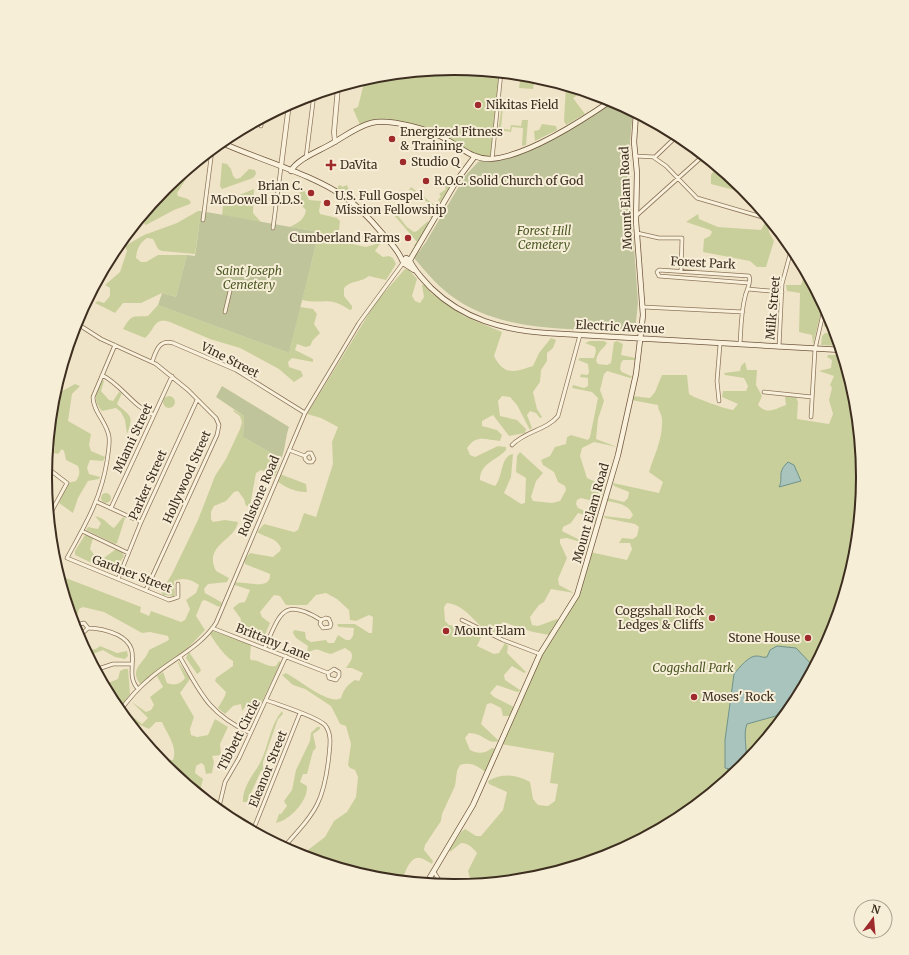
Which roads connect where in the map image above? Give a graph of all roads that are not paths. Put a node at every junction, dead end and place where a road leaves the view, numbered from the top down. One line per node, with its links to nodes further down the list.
1 (501, 78): 15 (street)
2 (338, 92): 8 (street)
3 (313, 101): 14 (street)
4 (605, 104): 15 (main road)
5 (287, 112): 17 (street)
6 (636, 118): 11 (main road, Mount Elam Road)
7 (673, 140): 13 (street)
8 (335, 142): 10 (main road); 14 (main road)
9 (228, 145): 17 (main road, Electric Avenue)
10 (474, 156): 15 (main road); 26 (main road, Rollstone Road)
11 (635, 156): 13 (street); 20 (main road, Mount Elam Road)
12 (211, 157): 22 (street)
13 (653, 157): 19 (street)
14 (306, 158): 18 (main road)
15 (492, 158)
16 (700, 158): 19 (street)
17 (281, 167): 18 (main road, Electric Avenue); 23 (street)
18 (292, 171): 26 (main road, Electric Avenue)
19 (678, 178): 20 (street); 21 (street)
20 (636, 216): 24 (main road, Mount Elam Road)
21 (761, 216)
22 (203, 220)
23 (273, 228)
24 (637, 233): 27 (street); 32 (main road, Mount Elam Road)
25 (790, 255): 31 (street, Milk Street)
26 (407, 261): 37 (main road, Electric Avenue); 52 (street, Rollstone Road)
27 (681, 271): 28 (street, Forest Park); 28 (street, Forest Park)
28 (749, 283): 29 (street)
29 (748, 289): 31 (street); 34 (street)
30 (230, 291): 33 (street)
31 (782, 292): 42 (street, Milk Street)
32 (643, 307): 34 (street); 38 (main road, Mount Elam Road)
33 (225, 312)
34 (743, 312): 40 (street)
35 (822, 314): 43 (street)
36 (82, 327): 41 (street, Hollywood Street)
37 (580, 335): 38 (main road, Electric Avenue); 55 (street)
38 (639, 338): 39 (main road, Electric Avenue); 73 (main road, Mount Elam Road)
39 (720, 344): 40 (main road, Electric Avenue); 51 (street)
40 (740, 345): 42 (main road, Electric Avenue)
41 (115, 346): 45 (street, Hollywood Street); 46 (street)
42 (779, 347): 43 (main road, Electric Avenue)
43 (815, 349): 44 (main road, Electric Avenue); 49 (street)
44 (837, 350)
45 (152, 362): 47 (street, Hollywood Street); 52 (street, Vine Street)
46 (102, 375): 53 (street); 59 (street)
47 (172, 376): 50 (street, Hollywood Street); 53 (street, Miami Street)
48 (764, 392): 49 (street)
49 (812, 397): 54 (street)
50 (197, 400): 62 (street, Parker Street); 67 (street, Hollywood Street)
51 (719, 401)
52 (305, 413): 56 (street, Rollstone Road)
53 (154, 415): 61 (street, Miami Street)
54 (811, 417)
55 (512, 445)
56 (289, 450): 57 (street); 71 (street, Rollstone Road)
57 (305, 456)
58 (52, 471): 60 (street)
59 (97, 502): 61 (street); 63 (street)
60 (53, 504)
61 (111, 508): 62 (street)
62 (141, 522): 64 (street, Parker Street)
63 (82, 531): 64 (street); 65 (street, Gardner Street)
64 (128, 553): 65 (street, Parker Street)
65 (118, 579): 67 (street, Gardner Street)
66 (178, 584): 67 (street, Gardner Street)
67 (146, 590)
68 (321, 620): 72 (street)
69 (462, 620): 73 (street)
70 (88, 628): 76 (street)
71 (212, 628): 72 (street, Brittany Lane); 75 (street, Rollstone Road)
72 (265, 647): 74 (street, Brittany Lane)
73 (540, 654): 87 (main road, Mount Elam Road)
74 (286, 656): 78 (street, Brittany Lane); 80 (street)
75 (180, 657): 79 (street, Rollstone Road); 83 (street)
76 (132, 664): 77 (street); 79 (street)
77 (100, 668)
78 (328, 673)
79 (138, 689): 81 (street, Rollstone Road)
80 (266, 700): 82 (street, Tibbett Circle); 83 (street, Tibbett Circle)
81 (124, 706)
82 (300, 713): 85 (street, Eleanor Street); 86 (street, Tibbett Circle)
83 (250, 732): 84 (street, Tibbett Circle)
84 (219, 804)
85 (254, 827)
86 (287, 843)
87 (434, 872): 88 (main road, Mount Elam Road); 89 (street)
88 (429, 879)
89 (439, 879)

